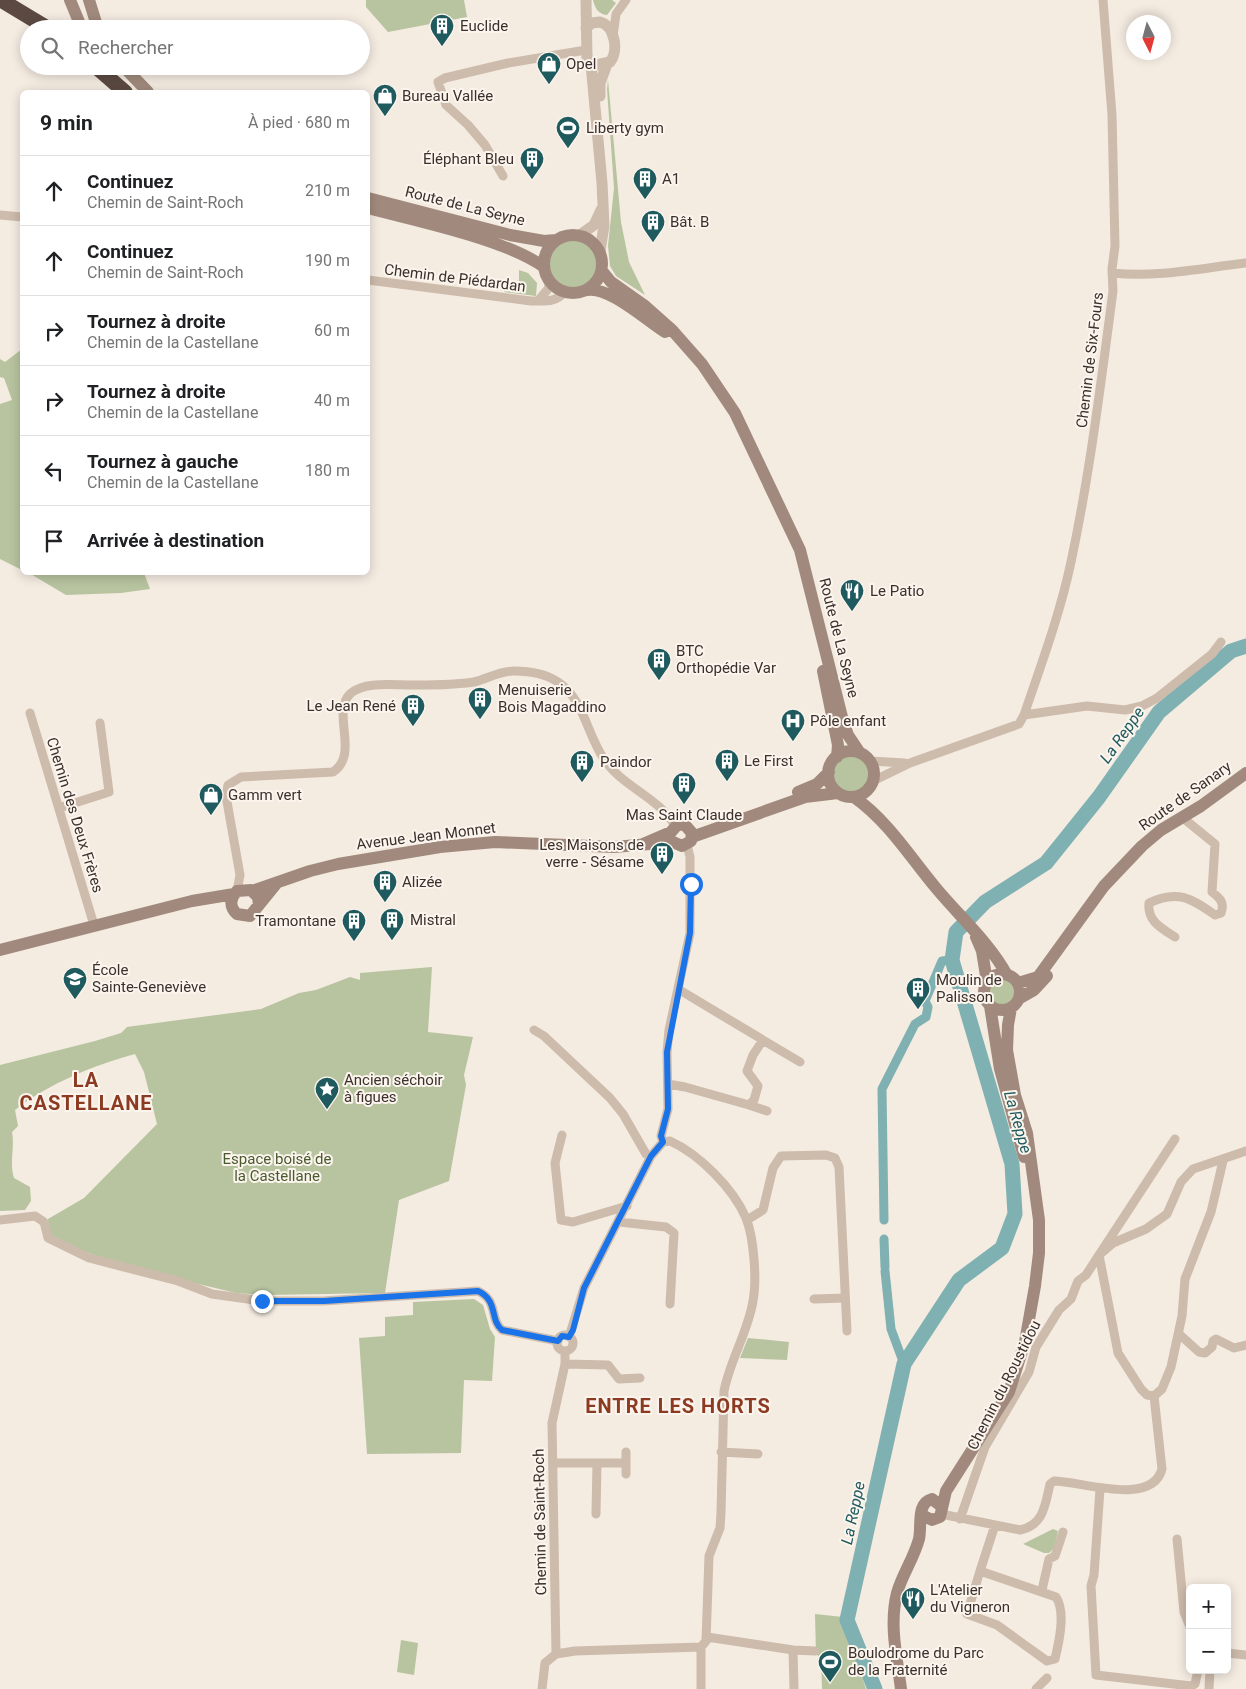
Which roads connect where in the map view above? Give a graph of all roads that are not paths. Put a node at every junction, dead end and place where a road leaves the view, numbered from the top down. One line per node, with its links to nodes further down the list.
1 (1, 0): 8 (highway)
2 (70, 0): 9 (main road)
3 (89, 0): 10 (main road)
4 (626, 0): 7 (street)
5 (1103, 0): 36 (street, Chemin de Six-Fours)
6 (586, 3): 11 (street); 12 (street)
7 (616, 14): 11 (street); 13 (street)
8 (34, 20)
9 (78, 20)
10 (95, 20)
11 (603, 23): 12 (street); 13 (street)
12 (586, 28): 14 (street)
13 (613, 36): 16 (street)
14 (586, 50): 15 (street); 24 (street)
15 (591, 64): 16 (street); 23 (street)
16 (607, 64): 23 (street)
17 (105, 75): 20 (highway)
18 (114, 75): 21 (main road)
19 (132, 75): 22 (main road)
20 (122, 90)
21 (128, 90)
22 (146, 90)
23 (600, 151): 26 (street)
24 (503, 176)
25 (370, 199): 31 (main road, Route de La Seyne)
26 (603, 203): 30 (street); 32 (street)
27 (370, 209): 34 (main road, Route de La Seyne)
28 (0, 215): 29 (street)
29 (20, 217)
30 (580, 235): 31 (main road); 32 (main road)
31 (556, 240): 34 (main road)
32 (600, 251): 35 (main road)
33 (1246, 263): 36 (street)
34 (544, 267): 38 (main road)
35 (602, 271): 39 (main road); 42 (main road, Route de La Seyne)
36 (1112, 273): 46 (street, Chemin de Six-Fours)
37 (370, 280): 41 (street, Chemin de Piédardan)
38 (550, 281): 40 (main road); 41 (street)
39 (587, 290): 40 (main road); 42 (main road, Route de La Seyne)
40 (565, 292): 41 (street, Chemin de Piédardan)
41 (538, 301)
42 (682, 344): 43 (main road, Route de La Seyne)
43 (789, 530): 48 (main road, Route de La Seyne); 49 (main road, Route de La Seyne)
44 (1221, 642): 46 (street)
45 (30, 713): 57 (street, Chemin des Deux Frères)
46 (1023, 718): 51 (street)
47 (100, 723): 57 (street)
48 (860, 753): 49 (main road); 50 (main road)
49 (837, 756): 52 (main road)
50 (870, 762): 51 (street); 54 (main road)
51 (910, 763): 54 (street)
52 (828, 772): 55 (main road); 61 (main road, Avenue Jean Monnet)
53 (1246, 773): 58 (main road, Route de Sanary)
54 (871, 785): 56 (main road); 59 (main road)
55 (838, 793): 56 (main road); 61 (main road, Avenue Jean Monnet)
56 (854, 797): 59 (main road)
57 (59, 808): 70 (street, Chemin des Deux Frères)
58 (1183, 818): 69 (main road, Route de Sanary); 72 (street)
59 (881, 819): 71 (main road)
60 (673, 833): 61 (main road, Avenue Jean Monnet); 61 (main road, Avenue Jean Monnet); 62 (street); 63 (main road, Avenue Jean Monnet)
61 (689, 836): 77 (street)
62 (240, 875): 64 (street); 65 (street)
63 (276, 884): 64 (main road, Avenue Jean Monnet); 67 (main road, Avenue Jean Monnet)
64 (251, 890): 65 (main road); 67 (main road)
65 (236, 893): 66 (main road); 68 (main road)
66 (204, 899): 68 (main road); 70 (main road)
67 (259, 906): 68 (main road)
68 (232, 907)
69 (1086, 914): 76 (main road, Route de Sanary); 78 (main road, Route de Sanary)
70 (94, 925): 73 (main road)
71 (975, 933): 74 (main road); 75 (main road)
72 (1174, 937)
73 (0, 950)
74 (1007, 975): 75 (main road); 76 (main road)
75 (987, 982): 79 (main road)
76 (1018, 982): 78 (main road)
77 (678, 989): 82 (street); 84 (street)
78 (1020, 998): 80 (main road)
79 (990, 1006): 80 (main road); 93 (main road)
80 (1012, 1008): 93 (main road)
81 (534, 1030): 91 (street)
82 (763, 1040): 83 (street); 85 (street)
83 (800, 1062)
84 (668, 1084): 85 (street); 88 (street)
85 (750, 1105): 86 (street)
86 (767, 1111)
87 (562, 1135): 94 (street)
88 (665, 1138): 91 (street); 96 (street)
89 (1175, 1138): 98 (street)
90 (1246, 1151): 92 (street, Chemin du Roustidou)
91 (651, 1156): 94 (street)
92 (1223, 1161): 98 (street, Chemin du Roustidou); 103 (street)
93 (1037, 1204): 119 (main road)
94 (627, 1206): 97 (street)
95 (0, 1220): 105 (street)
96 (747, 1220): 99 (street); 112 (street)
97 (619, 1222): 101 (street); 104 (street)
98 (1099, 1255): 110 (street); 121 (street, Chemin du Roustidou)
99 (846, 1298): 100 (street); 102 (street)
100 (814, 1299)
101 (670, 1304)
102 (847, 1331)
103 (1179, 1334): 106 (street); 110 (street)
104 (569, 1337): 105 (street); 107 (street)
105 (558, 1341): 107 (street)
106 (1246, 1345)
107 (564, 1351): 108 (street, Chemin de Saint-Roch)
108 (565, 1364): 109 (street); 114 (street, Chemin de Saint-Roch)
109 (640, 1378)
110 (1154, 1396): 118 (street)
111 (626, 1452): 116 (street)
112 (721, 1452): 113 (street); 128 (street)
113 (758, 1454)
114 (553, 1463): 115 (street); 133 (street, Chemin de Saint-Roch)
115 (597, 1463): 116 (street); 120 (street)
116 (626, 1463): 117 (street)
117 (626, 1474)
118 (1100, 1489): 122 (street); 135 (street)
119 (934, 1511): 121 (street); 141 (main road)
120 (596, 1514)
121 (960, 1519): 122 (street)
122 (995, 1525): 125 (street)
123 (1063, 1532): 126 (street)
124 (1177, 1540): 127 (street)
125 (980, 1571): 126 (street); 126 (street)
126 (1042, 1590)
127 (1186, 1617)
128 (707, 1637): 129 (street); 130 (street)
129 (701, 1647): 133 (street); 139 (street)
130 (793, 1650): 131 (street); 140 (street)
131 (815, 1650)
132 (1231, 1653): 134 (street)
133 (556, 1654): 138 (street)
134 (1246, 1655)
135 (1197, 1674)
136 (1210, 1674): 143 (street)
137 (1047, 1678): 142 (street)
138 (542, 1689)
139 (701, 1689)
140 (794, 1689)
141 (901, 1689)
142 (1036, 1689)
143 (1209, 1689)

